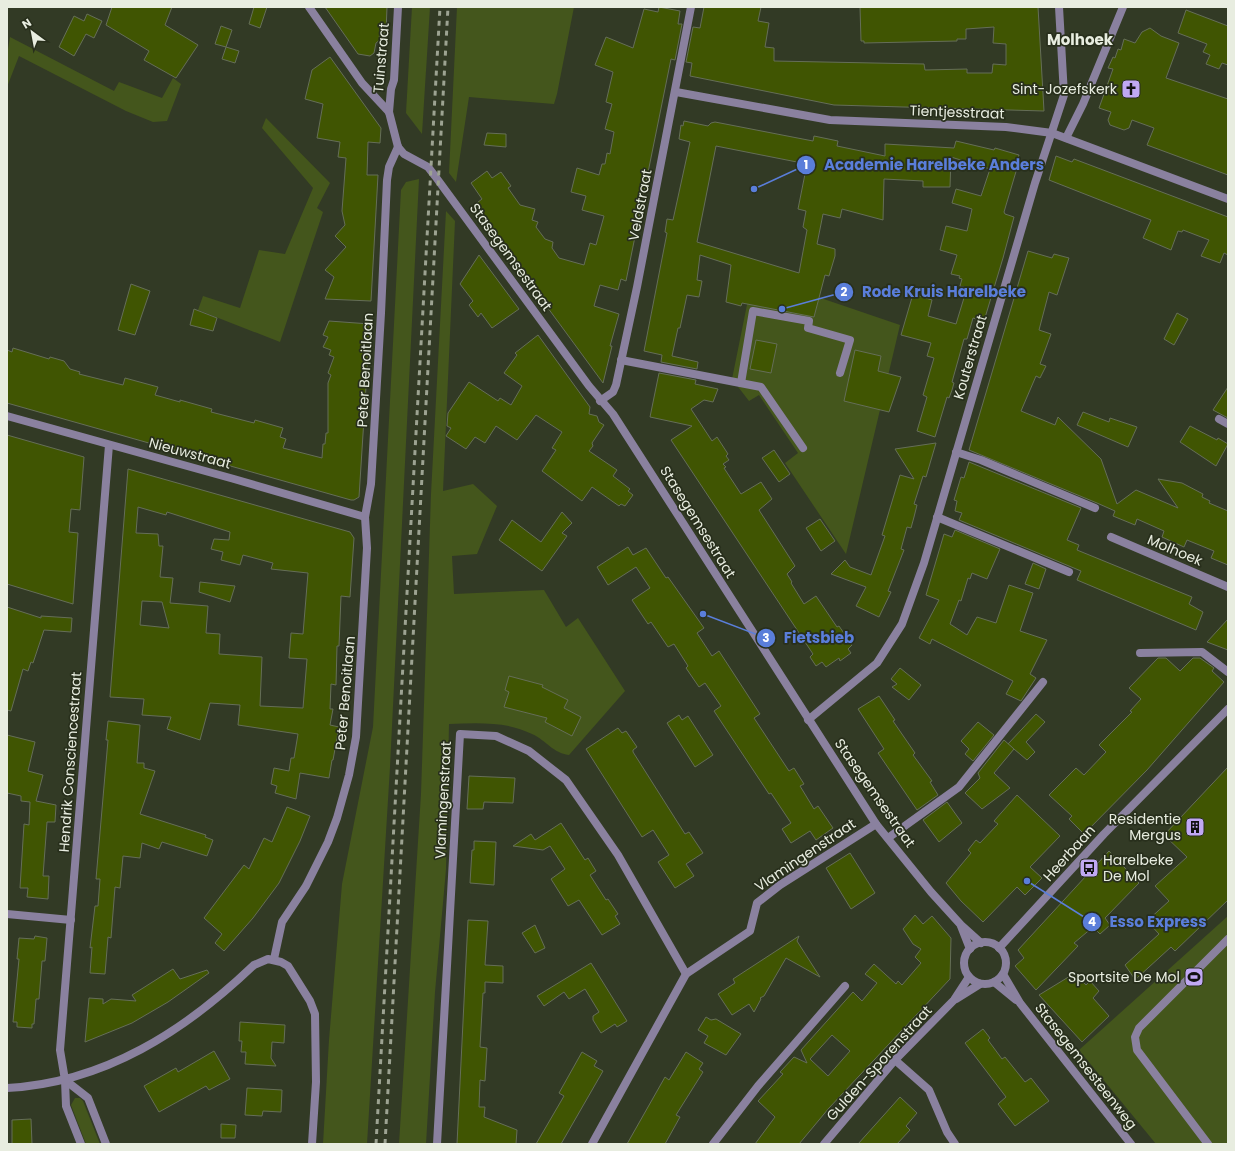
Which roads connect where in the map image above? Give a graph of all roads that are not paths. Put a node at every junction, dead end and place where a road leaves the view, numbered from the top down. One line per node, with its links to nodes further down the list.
1 (309, 7): 7 (street)
2 (398, 7): 7 (street, Tuinstraat)
3 (691, 7): 6 (street, Veldstraat)
4 (1059, 7): 8 (street, Kouterstraat)
5 (1123, 7): 9 (street)
6 (676, 92): 8 (street, Tientjesstraat); 12 (street, Veldstraat)
7 (389, 112): 10 (street)
8 (1052, 133): 9 (street, Tientjesstraat); 21 (street, Kouterstraat)
9 (1066, 138): 11 (street, Tientjesstraat)
10 (398, 147): 15 (street, Stasegemsestraat); 23 (street, Peter Benoitlaan)
11 (1228, 199)
12 (621, 360): 14 (street); 15 (street, Veldstraat)
13 (840, 374): 14 (street)
14 (741, 384): 20 (street)
15 (600, 401): 32 (street, Stasegemsestraat)
16 (7, 416): 19 (street, Nieuwstraat)
17 (1219, 419): 18 (street)
18 (1228, 424)
19 (108, 445): 23 (street, Nieuwstraat); 36 (street, Hendrik Consciencestraat)
20 (803, 448)
21 (956, 452): 22 (street); 24 (street, Kouterstraat)
22 (1095, 508)
23 (365, 517): 42 (street, Peter Benoitlaan)
24 (937, 517): 26 (street); 32 (street, Kouterstraat)
25 (1111, 537): 27 (street, Molhoek)
26 (1069, 572)
27 (1228, 587)
28 (1140, 653): 29 (street)
29 (1228, 672)
30 (1044, 682): 34 (street)
31 (1228, 709): 40 (street, Heerbaan)
32 (808, 720): 33 (street, Stasegemsestraat)
33 (876, 824): 34 (street, Stasegemsestraat); 43 (street, Vlamingenstraat)
34 (888, 838): 37 (street, Stasegemsestraat)
35 (7, 914): 36 (street)
36 (71, 920): 52 (street, Hendrik Consciencestraat)
37 (961, 925): 39 (street, Stasegemsestraat); 41 (street, Stasegemsestraat)
38 (1228, 939): 63 (street)
39 (981, 943): 40 (street); 41 (street)
40 (999, 948): 44 (street)
41 (970, 949): 45 (street)
42 (274, 959): 52 (street); 56 (street)
43 (686, 974): 57 (street, Vlamingenstraat); 58 (street, Vlamingenstraat)
44 (1003, 974): 46 (street); 50 (street, Stasegemsesteenweg)
45 (969, 976): 47 (street); 49 (street, Gulden-Sporenstraat)
46 (994, 982): 47 (street); 50 (street, Stasegemsesteenweg)
47 (980, 984): 49 (street, Gulden-Sporenstraat)
48 (845, 986): 59 (street)
49 (954, 1000): 51 (street, Gulden-Sporenstraat)
50 (1020, 1003): 62 (street, Stasegemsesteenweg)
51 (895, 1060): 60 (street, Gulden-Sporenstraat); 61 (street)
52 (65, 1080): 53 (street); 54 (street, Hendrik Consciencestraat); 55 (street)
53 (7, 1088)
54 (81, 1144)
55 (106, 1144)
56 (312, 1144)
57 (437, 1144)
58 (592, 1144)
59 (713, 1144)
60 (824, 1144)
61 (955, 1144)
62 (1131, 1144)
63 (1208, 1144)

